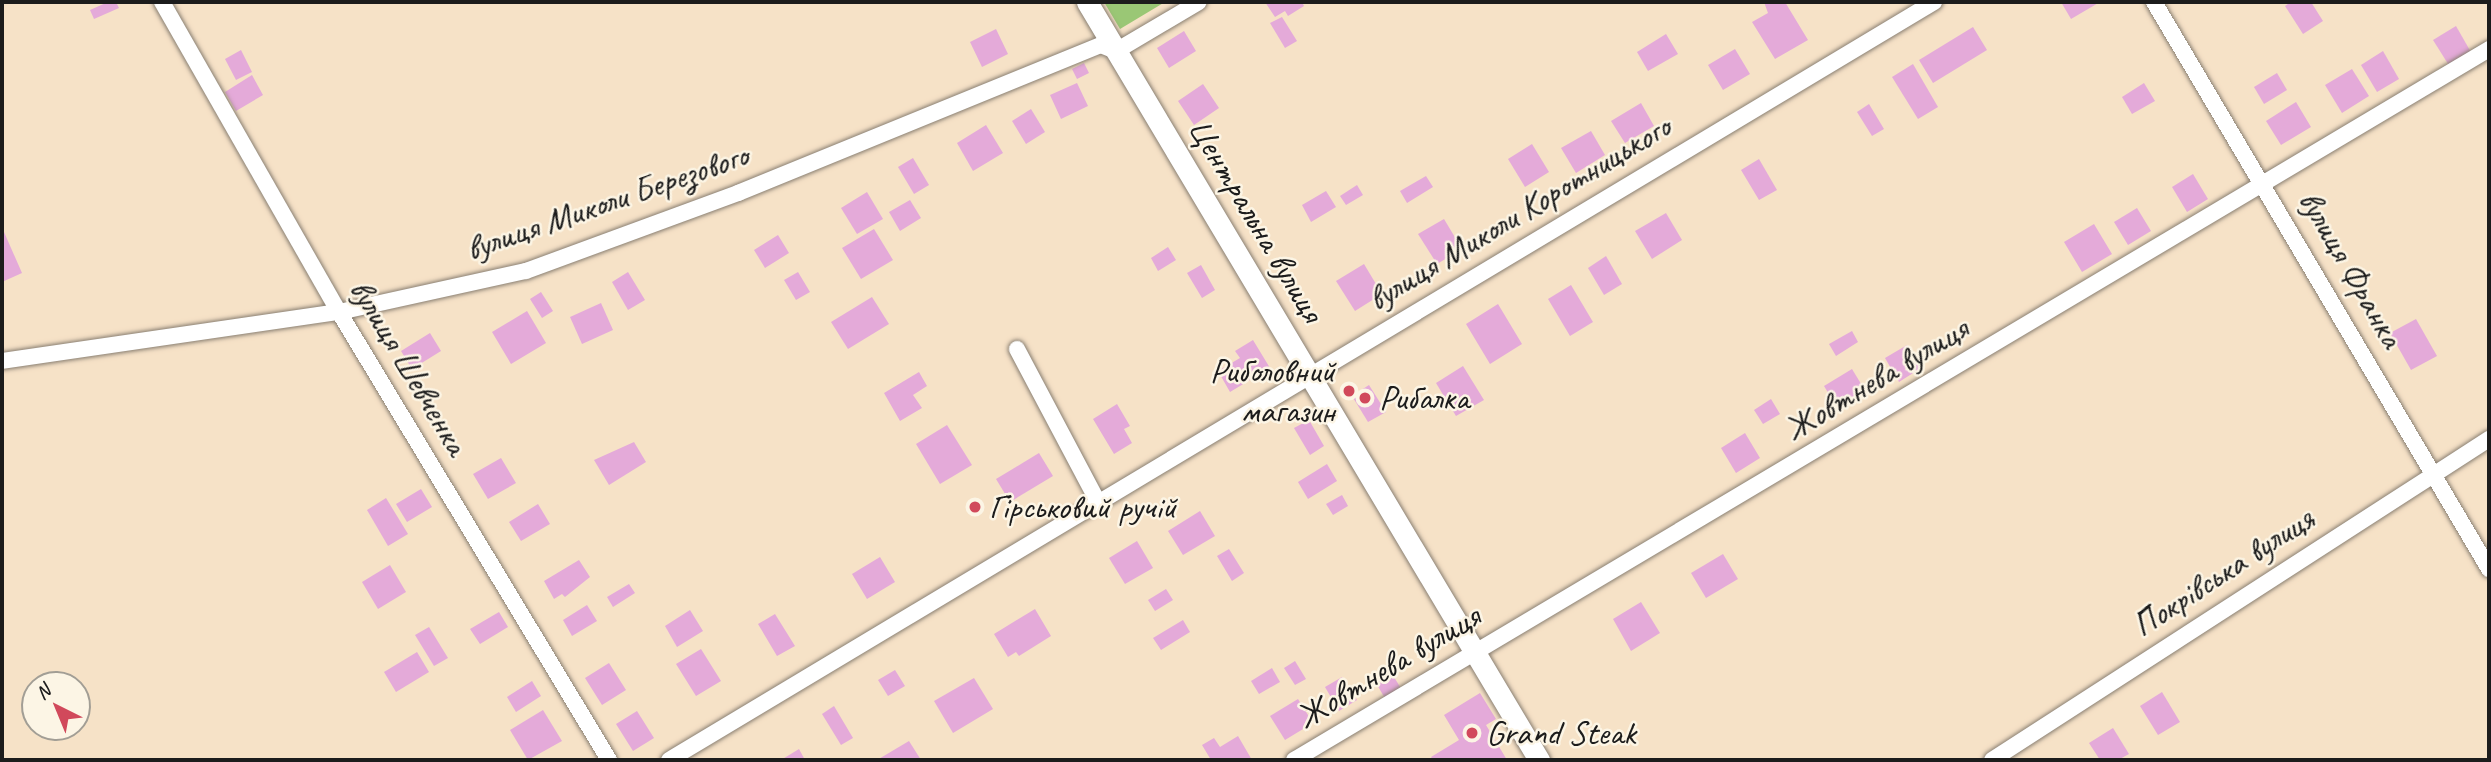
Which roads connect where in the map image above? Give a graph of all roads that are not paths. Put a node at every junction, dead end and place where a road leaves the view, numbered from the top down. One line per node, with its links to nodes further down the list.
1 (162, 2): 9 (street, вулиця Шевченка)
2 (1087, 2): 7 (main road, Центральна вулиця)
3 (1199, 2): 7 (street, вулиця Миколи Березового)
4 (1934, 2): 12 (street, вулиця Миколи Коротницького)
5 (2154, 2): 8 (street, вулиця Франка)
6 (2489, 49): 8 (street, Жовтнева вулиця)
7 (1116, 51): 9 (street, вулиця Миколи Березового); 12 (main road, Центральна вулиця)
8 (2263, 182): 14 (street, вулиця Франка); 17 (street, Жовтнева вулиця)
9 (338, 312): 11 (street, вулиця Миколи Березового); 18 (street, вулиця Шевченка)
10 (1017, 349): 15 (street)
11 (2, 361)
12 (1310, 375): 15 (street, вулиця Миколи Коротницького); 17 (main road, Центральна вулиця)
13 (2489, 439): 14 (street, Покрівська вулиця)
14 (2435, 474): 16 (street, вулиця Франка); 22 (street, Покрівська вулиця)
15 (1098, 502): 19 (street, вулиця Миколи Коротницького)
16 (2489, 569)
17 (1473, 652): 20 (street, Жовтнева вулиця); 21 (main road, Центральна вулиця)
18 (609, 760)
19 (668, 760)
20 (1294, 760)
21 (1539, 760)
22 (1992, 760)

